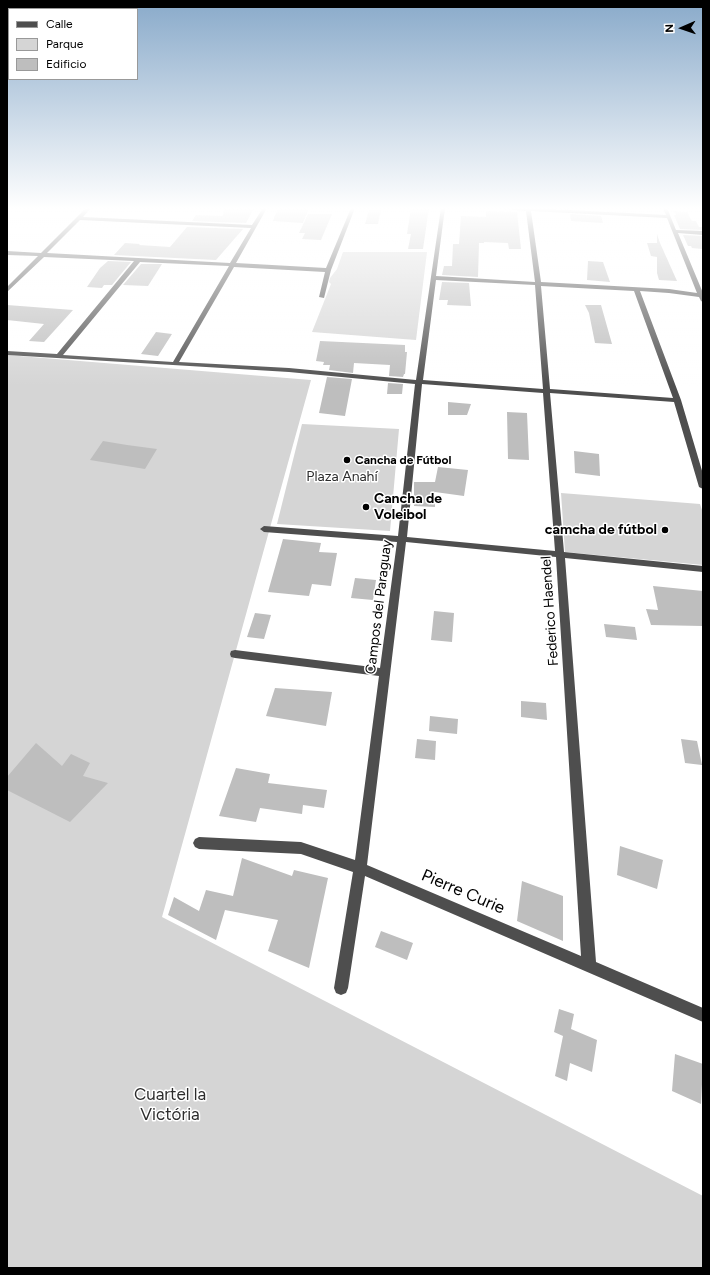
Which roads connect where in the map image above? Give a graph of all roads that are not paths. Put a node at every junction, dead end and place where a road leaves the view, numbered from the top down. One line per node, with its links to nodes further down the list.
1 (30, 268): 11 (street)
2 (132, 268): 16 (street)
3 (230, 268): 17 (street)
4 (267, 268): 8 (street)
5 (435, 268): 9 (street, Campos del Paraguay)
6 (536, 268): 10 (street, Federico Haendel)
7 (689, 268): 14 (street)
8 (328, 270): 13 (street)
9 (434, 278): 10 (street); 18 (street, Campos del Paraguay)
10 (538, 284): 12 (street); 19 (street, Federico Haendel)
11 (7, 290)
12 (637, 290): 14 (street); 20 (street)
13 (322, 297)
14 (702, 297)
15 (7, 353): 16 (street)
16 (58, 357): 17 (street)
17 (175, 364): 18 (street)
18 (419, 382): 19 (street); 23 (street, Campos del Paraguay)
19 (547, 391): 20 (street); 24 (street, Federico Haendel)
20 (677, 400): 21 (street)
21 (703, 487)
22 (264, 529): 23 (street)
23 (402, 539): 24 (street); 27 (street, Campos del Paraguay)
24 (560, 555): 25 (street); 30 (street, Federico Haendel)
25 (703, 568)
26 (235, 654): 27 (street)
27 (385, 673): 29 (street, Campos del Paraguay)
28 (199, 843): 29 (street, Pierre Curie)
29 (360, 868): 30 (street, Pierre Curie); 31 (street, Campos del Paraguay)
30 (589, 965): 32 (street, Pierre Curie)
31 (341, 988)
32 (703, 1015)

